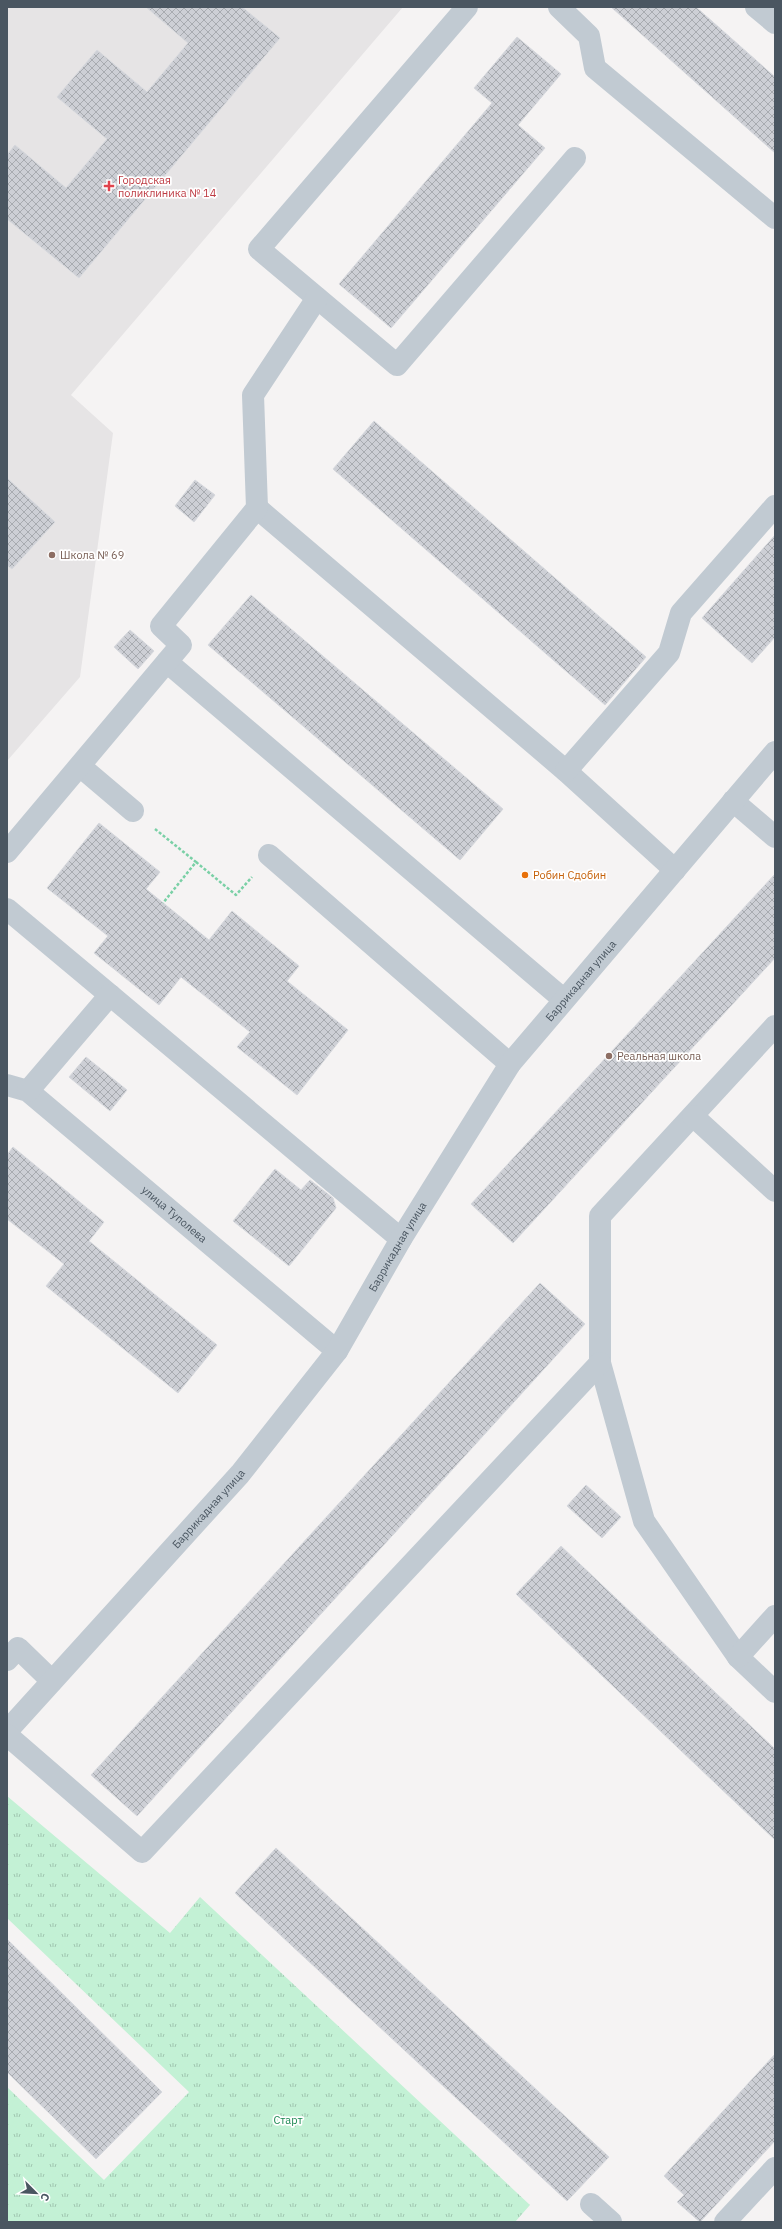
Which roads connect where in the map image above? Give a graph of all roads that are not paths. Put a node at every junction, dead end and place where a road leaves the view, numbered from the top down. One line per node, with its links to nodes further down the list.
1 (467, 7): 5 (street)
2 (559, 7): 4 (street)
3 (574, 158): 5 (street)
4 (775, 218)
5 (317, 298): 7 (street)
6 (775, 506): 11 (street)
7 (258, 508): 8 (street); 11 (street)
8 (167, 662): 10 (street); 20 (street)
9 (775, 752): 12 (street, Баррикадная улица)
10 (80, 766): 13 (street); 15 (street)
11 (566, 771): 17 (street)
12 (733, 801): 14 (street); 17 (street, Баррикадная улица)
13 (133, 811)
14 (775, 837)
15 (7, 852)
16 (269, 855): 22 (street)
17 (675, 870): 20 (street, Баррикадная улица)
18 (7, 908): 19 (street)
19 (110, 995): 24 (street); 27 (street)
20 (563, 999): 22 (street, Баррикадная улица)
21 (775, 1026): 25 (street)
22 (510, 1064): 27 (street, Баррикадная улица)
23 (7, 1085): 24 (street, улица Туполева)
24 (28, 1091): 28 (street, улица Туполева)
25 (693, 1116): 26 (street); 29 (street)
26 (775, 1191)
27 (401, 1239): 28 (street, Баррикадная улица)
28 (338, 1351): 33 (street, Баррикадная улица)
29 (600, 1363): 32 (street); 36 (street)
30 (775, 1616): 32 (street)
31 (11, 1649): 33 (street)
32 (738, 1657): 34 (street)
33 (52, 1681): 35 (street, Баррикадная улица)
34 (775, 1692)
35 (7, 1731)
36 (7, 1735)
37 (775, 2168): 40 (street)
38 (591, 2204): 39 (street)
39 (611, 2222)
40 (725, 2222)

